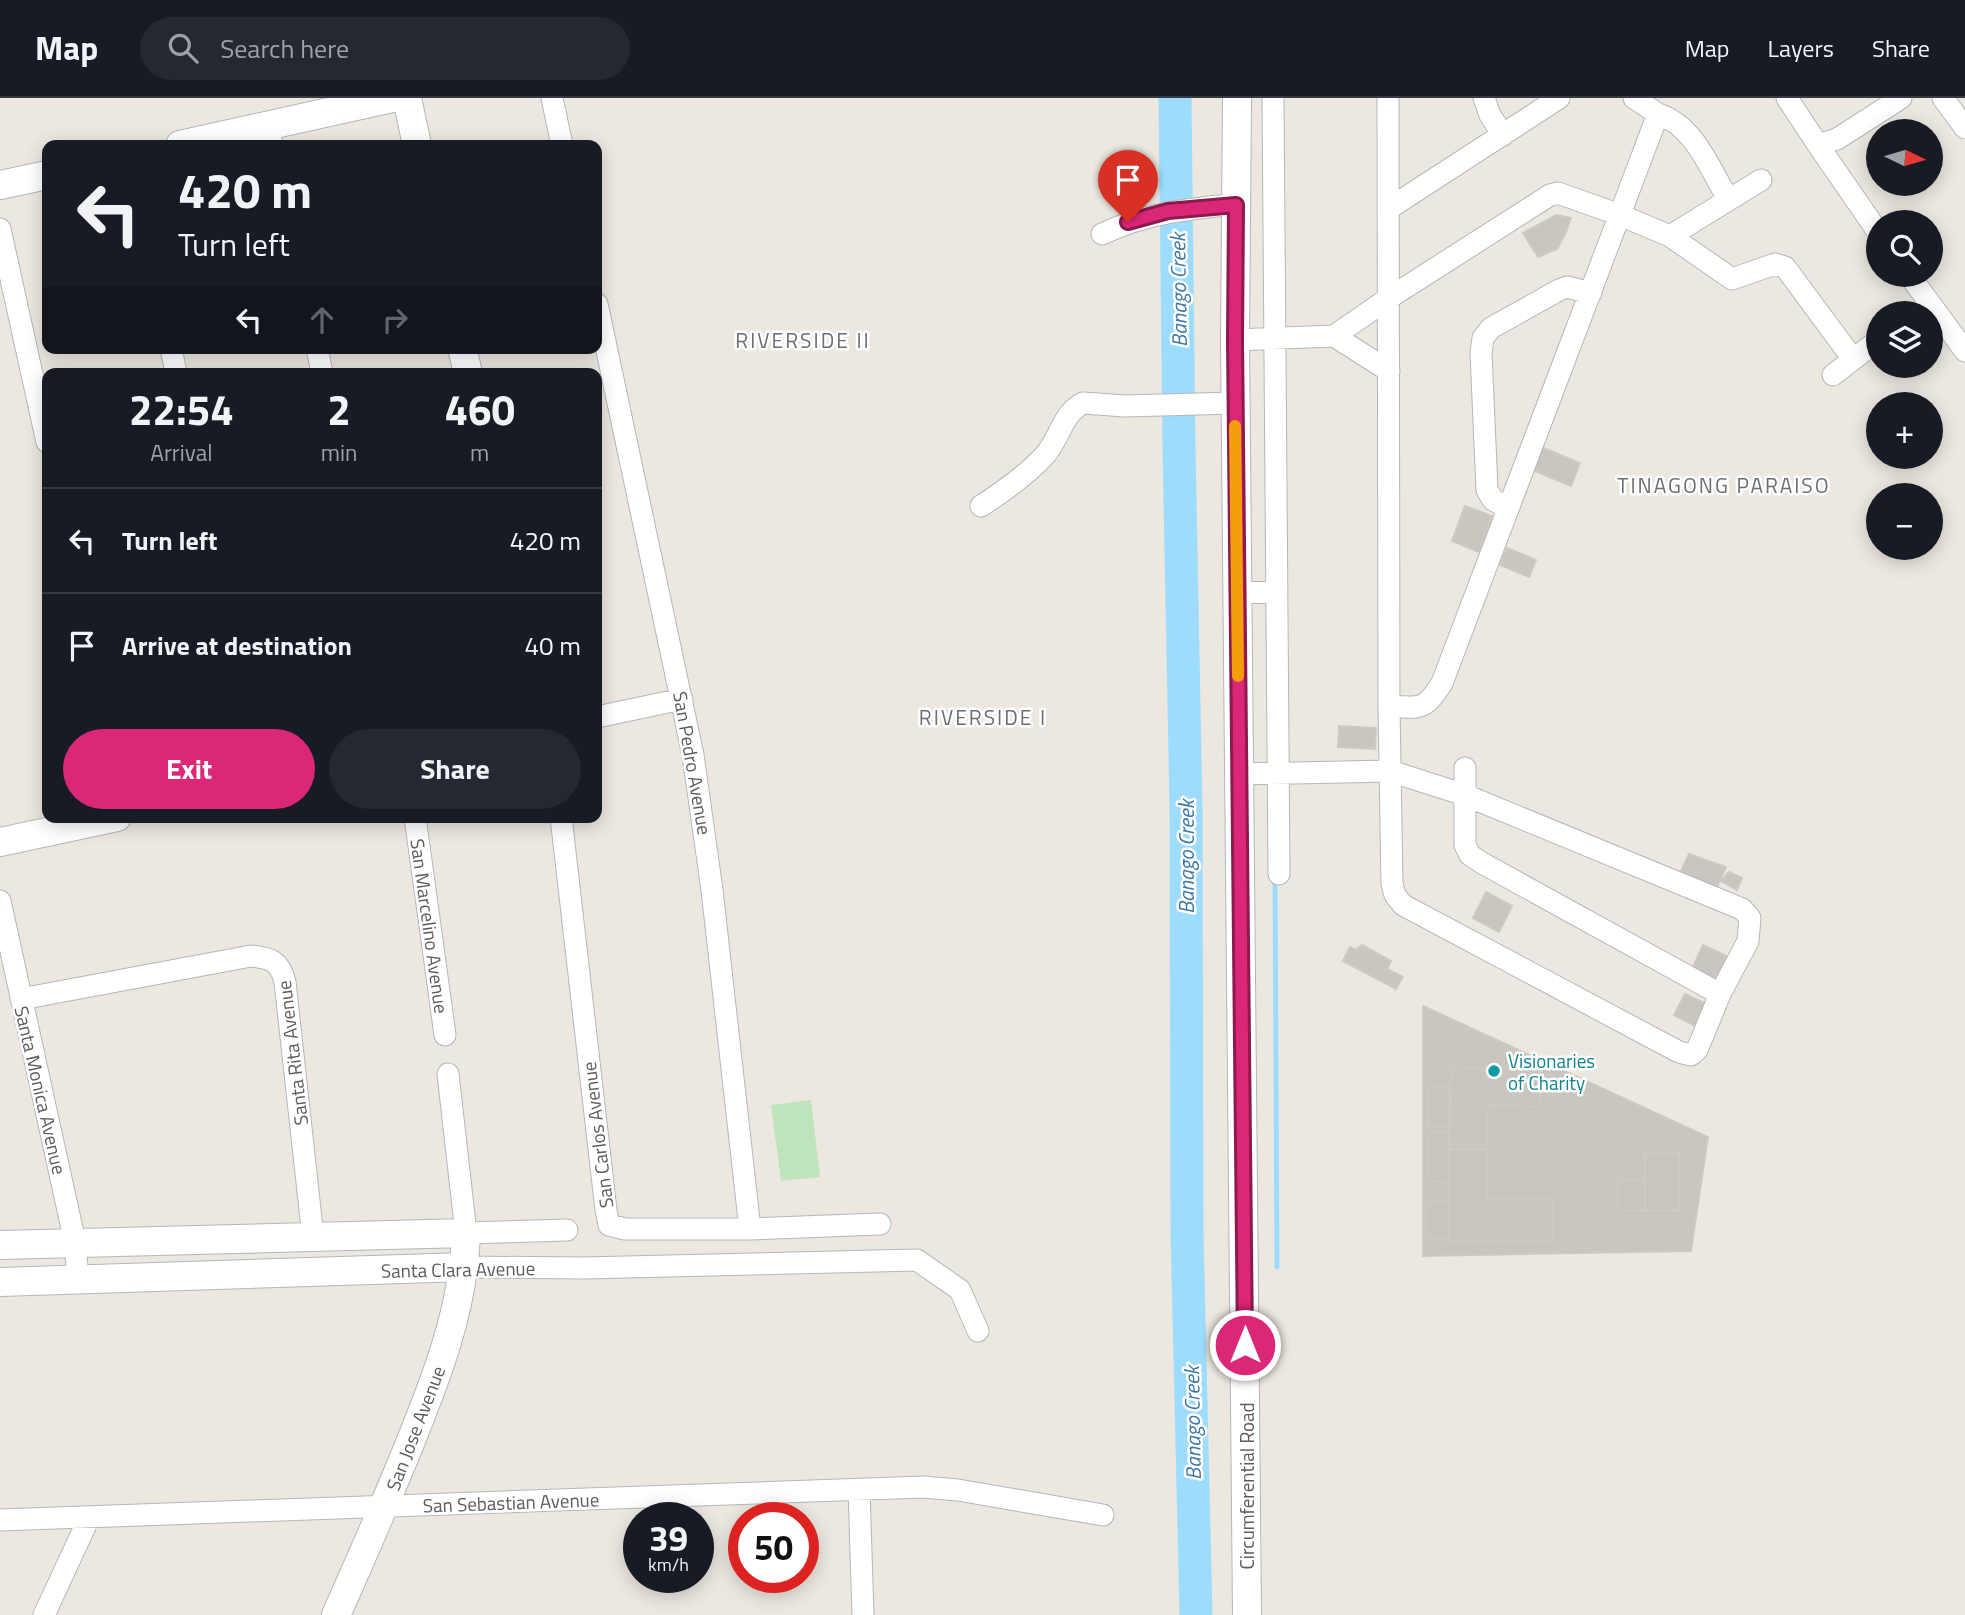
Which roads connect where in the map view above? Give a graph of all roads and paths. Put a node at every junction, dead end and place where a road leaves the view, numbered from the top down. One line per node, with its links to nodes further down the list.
1 (392, 98): 15 (street)
2 (407, 98): 18 (street)
3 (552, 98): 19 (street)
4 (1237, 98): 25 (street, Circumferential Road)
5 (1273, 98): 37 (street)
6 (1388, 98): 26 (street)
7 (1484, 98): 16 (street)
8 (1559, 98): 16 (street)
9 (1634, 98): 13 (street)
10 (1787, 98): 20 (street)
11 (1901, 98): 20 (street)
12 (1943, 98): 14 (street)
13 (1658, 114): 24 (street); 27 (street)
14 (1965, 128)
15 (270, 135): 17 (street)
16 (1503, 135): 26 (street)
17 (225, 140)
18 (416, 140)
19 (561, 140)
20 (1818, 145): 28 (street)
21 (42, 176): 23 (street)
22 (1761, 180): 24 (street)
23 (0, 185)
24 (1728, 199): 31 (street)
25 (1236, 205): 30 (street); 37 (street, Circumferential Road)
26 (1388, 209): 34 (street)
27 (1620, 215): 31 (street); 33 (street); 34 (street)
28 (1866, 215)
29 (0, 229): 44 (street)
30 (1102, 234)
31 (1670, 236): 40 (street)
32 (1918, 287): 39 (street)
33 (1591, 293): 46 (street); 46 (street)
34 (1389, 298): 36 (street); 41 (street)
35 (602, 327): 48 (street, San Pedro Avenue)
36 (1334, 336): 37 (street); 41 (street)
37 (1261, 338): 43 (street, Circumferential Road); 47 (street)
38 (1866, 349): 40 (street)
39 (1965, 351)
40 (1853, 359): 42 (street)
41 (1389, 371): 49 (street)
42 (1833, 375)
43 (1235, 403): 45 (street); 47 (street, Circumferential Road)
44 (42, 419)
45 (981, 506)
46 (1507, 507): 49 (street)
47 (1263, 592): 53 (street, Circumferential Road); 53 (street)
48 (682, 699): 50 (street); 66 (street, San Pedro Avenue)
49 (1389, 706): 52 (street)
50 (602, 716)
51 (1465, 768): 54 (street)
52 (1390, 771): 53 (street); 54 (street); 61 (street)
53 (1264, 773): 59 (street); 84 (street, Circumferential Road)
54 (1465, 795): 61 (street); 61 (street)
55 (89, 823): 58 (street)
56 (416, 823): 63 (street, San Marcelino Avenue)
57 (562, 823): 66 (street, San Carlos Avenue)
58 (0, 842)
59 (1279, 874)
60 (0, 901): 62 (street, Santa Monica Avenue)
61 (1720, 993)
62 (20, 999): 69 (street, Santa Rita Avenue); 70 (street, Santa Monica Avenue)
63 (445, 1035)
64 (448, 1074): 68 (street)
65 (880, 1224): 66 (street, San Carlos Avenue)
66 (750, 1229)
67 (567, 1230): 68 (street, Santa Clara Avenue)
68 (466, 1233): 69 (street, Santa Clara Avenue); 72 (street, San Jose Avenue)
69 (313, 1237): 70 (street, Santa Clara Avenue)
70 (75, 1242): 71 (street, Santa Clara Avenue); 73 (street, Santa Monica Avenue)
71 (0, 1245)
72 (466, 1267): 73 (street, Santa Clara Avenue); 75 (street, Santa Clara Avenue); 77 (street, San Jose Avenue)
73 (78, 1279): 74 (street, Santa Clara Avenue)
74 (0, 1282)
75 (978, 1331)
76 (859, 1489): 77 (street, San Sebastian Avenue); 78 (street, San Sebastian Avenue); 83 (street)
77 (384, 1506): 79 (street, San Sebastian Avenue); 82 (street, San Jose Avenue)
78 (1103, 1515)
79 (89, 1518): 80 (street, San Sebastian Avenue); 81 (street)
80 (0, 1520)
81 (44, 1615)
82 (336, 1615)
83 (863, 1615)
84 (1247, 1615)

